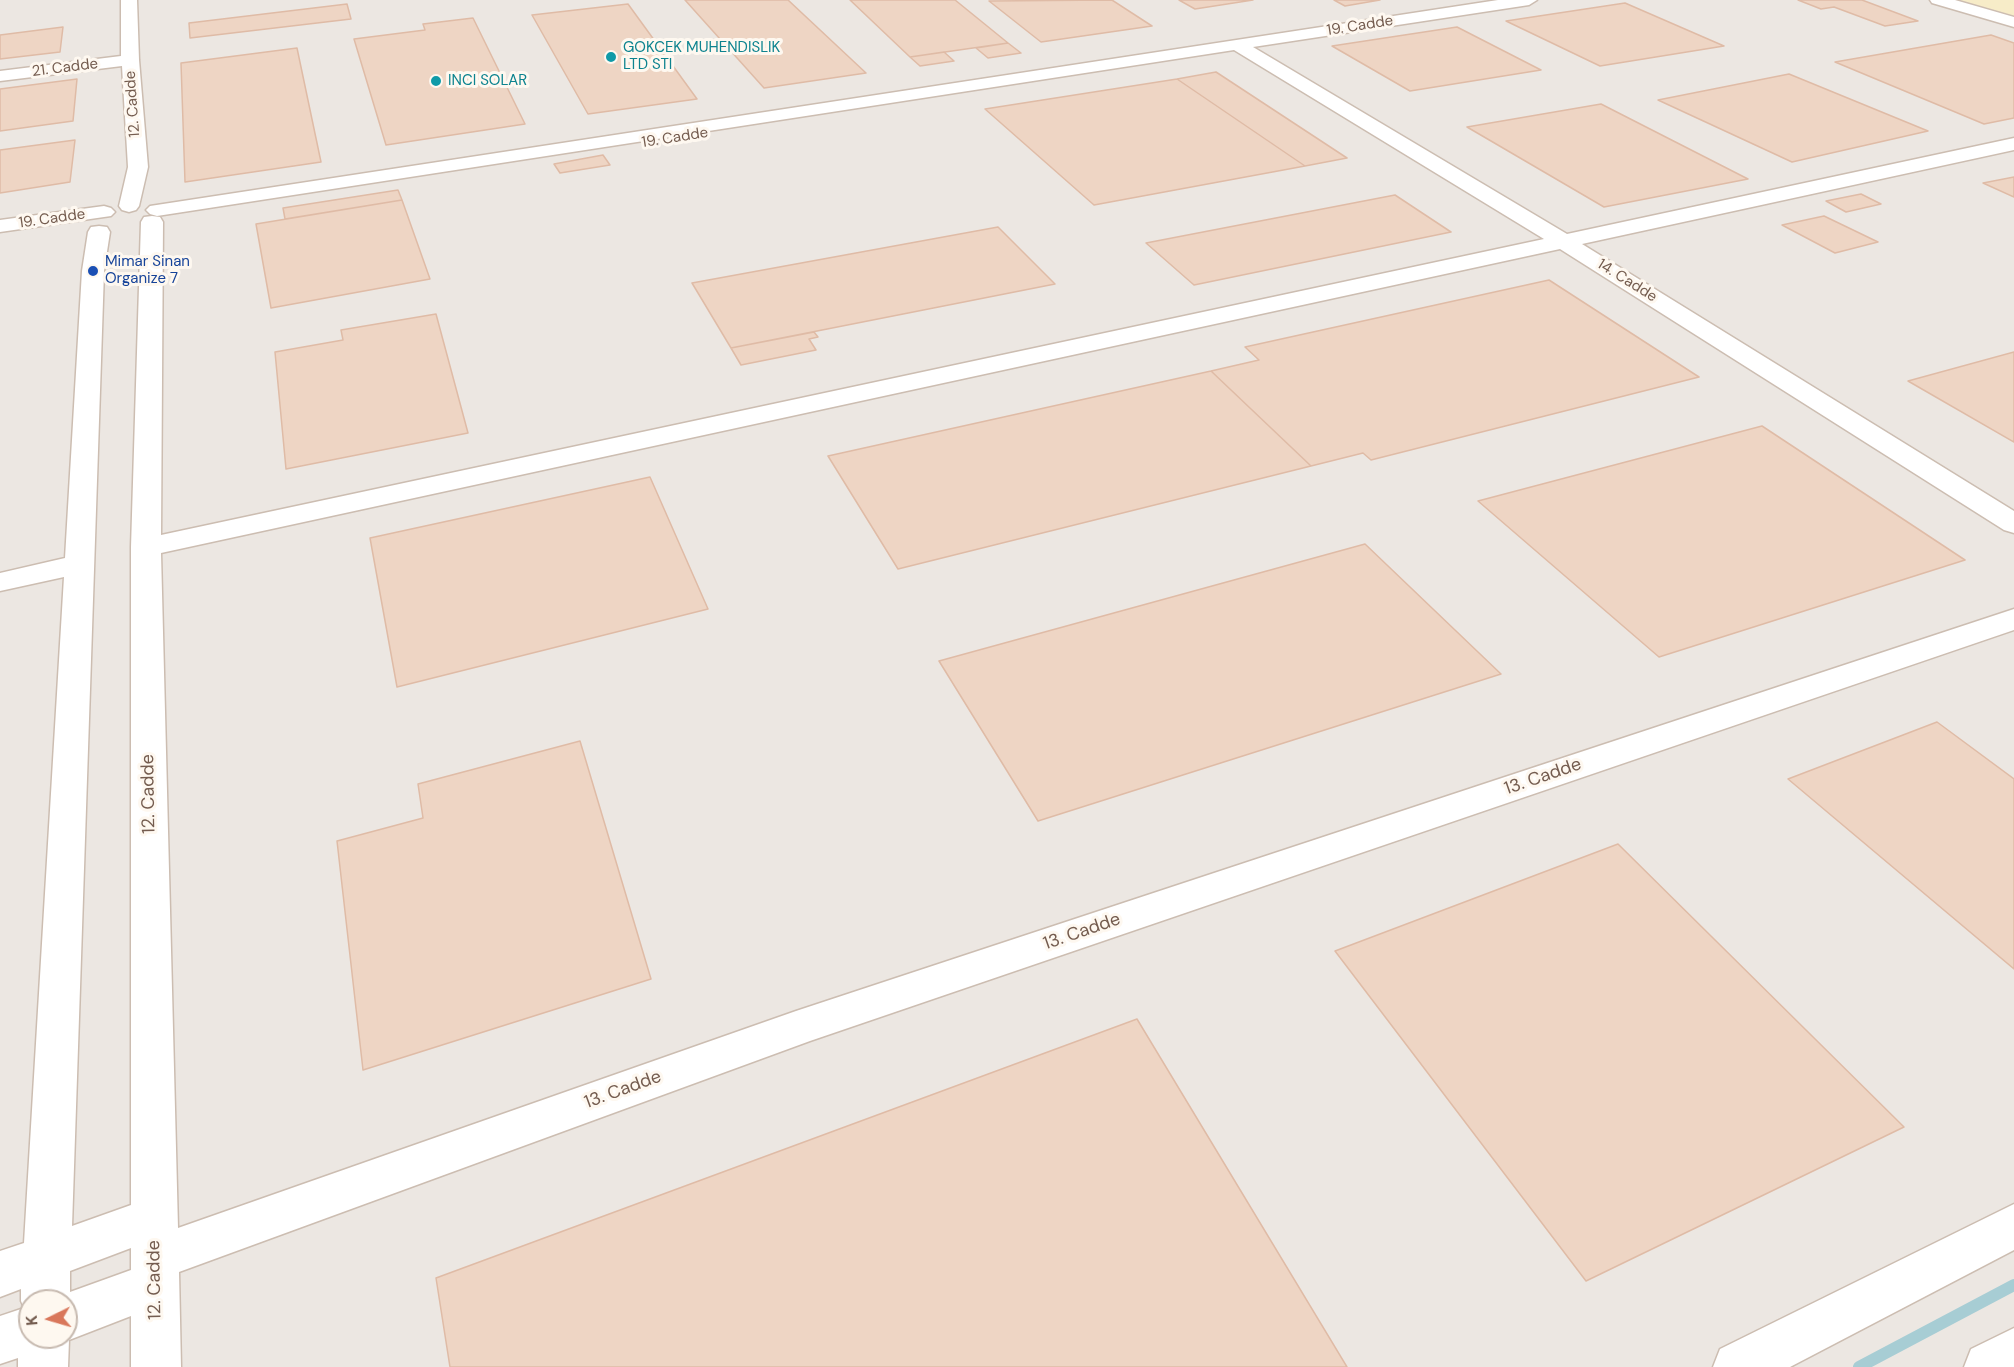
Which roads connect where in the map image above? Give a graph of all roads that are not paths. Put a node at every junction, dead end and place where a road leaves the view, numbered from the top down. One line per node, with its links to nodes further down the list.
1 (129, 0): 6 (lane, 12. Cadde)
2 (1528, 0): 5 (lane, 19. Cadde)
3 (1938, 0): 4 (lane)
4 (2014, 22)
5 (1247, 43): 9 (lane, 19. Cadde); 11 (lane, 14. Cadde)
6 (130, 60): 7 (lane, 21. Cadde); 9 (lane, 12. Cadde)
7 (0, 76)
8 (2014, 144): 11 (lane)
9 (126, 221): 10 (lane, 19. Cadde); 12 (lane, 19. Cadde); 15 (lane, 12. Cadde); 16 (lane, 12. Cadde)
10 (0, 226)
11 (1573, 239): 13 (lane); 14 (lane, 14. Cadde); 15 (lane)
12 (0, 244)
13 (2004, 493)
14 (2014, 524)
15 (146, 546): 20 (lane, 12. Cadde)
16 (79, 564): 17 (lane); 21 (lane, 12. Cadde)
17 (0, 582)
18 (2014, 619): 20 (lane, 13. Cadde)
19 (2014, 1226): 31 (lane)
20 (154, 1253): 21 (lane); 24 (lane); 30 (lane, 12. Cadde)
21 (48, 1255): 22 (lane); 23 (lane, 12. Cadde)
22 (0, 1274)
23 (46, 1289)
24 (78, 1308)
25 (18, 1334): 26 (lane)
26 (0, 1340)
27 (44, 1349): 29 (lane)
28 (2014, 1353): 32 (lane)
29 (43, 1367)
30 (156, 1367)
31 (1737, 1367)
32 (1989, 1367)

